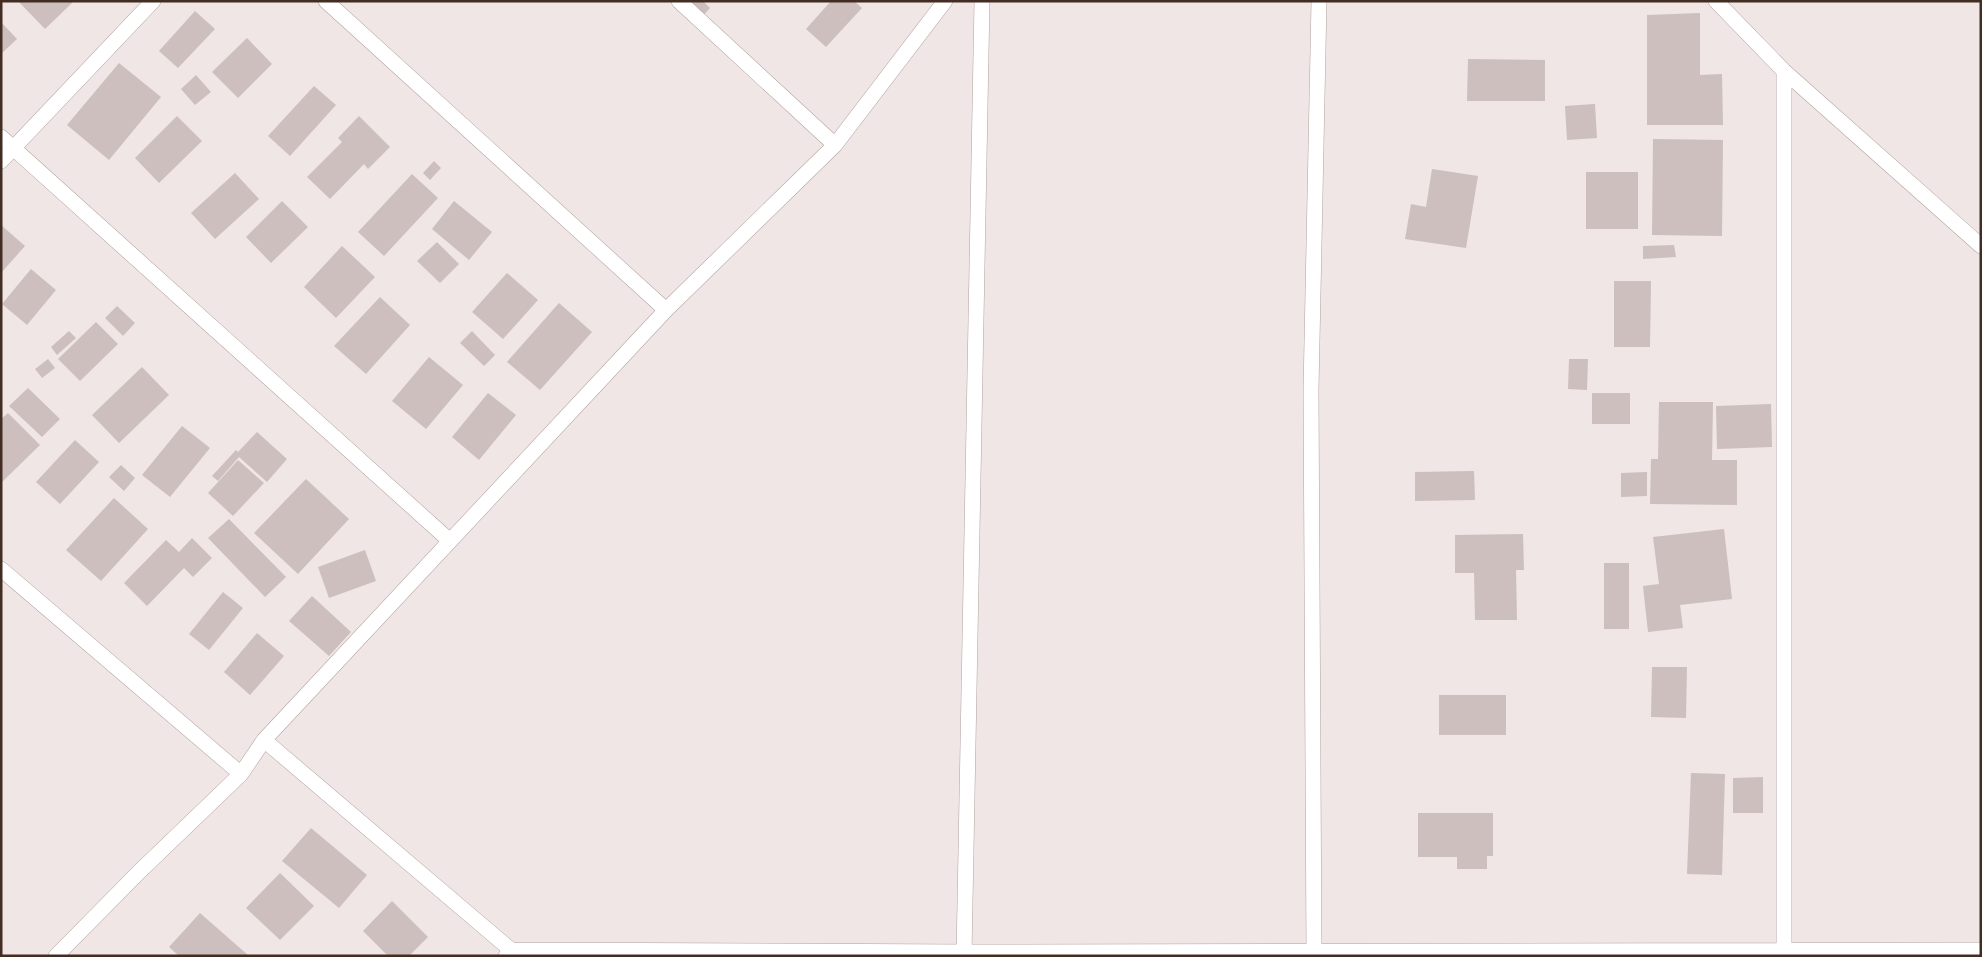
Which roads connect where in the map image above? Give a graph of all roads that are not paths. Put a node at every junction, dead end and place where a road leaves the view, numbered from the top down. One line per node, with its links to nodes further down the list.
1 (153, 1): 11 (street)
2 (326, 1): 14 (street)
3 (679, 1): 10 (street)
4 (945, 1): 10 (street)
5 (982, 1): 23 (street)
6 (1319, 1): 22 (street)
7 (1716, 1): 8 (street)
8 (1784, 71): 13 (street); 24 (street)
9 (1, 137): 11 (street)
10 (835, 144): 14 (street)
11 (12, 148): 12 (street); 15 (street)
12 (1, 160)
13 (1981, 246)
14 (666, 310): 15 (street)
15 (450, 541): 17 (street)
16 (1, 569): 18 (street)
17 (264, 740): 18 (street); 20 (street)
18 (241, 774): 25 (street)
19 (1981, 950): 24 (street)
20 (508, 953): 21 (street)
21 (650, 953): 23 (street)
22 (1314, 953): 23 (street); 24 (street)
23 (964, 954)
24 (1784, 954)
25 (56, 956)

